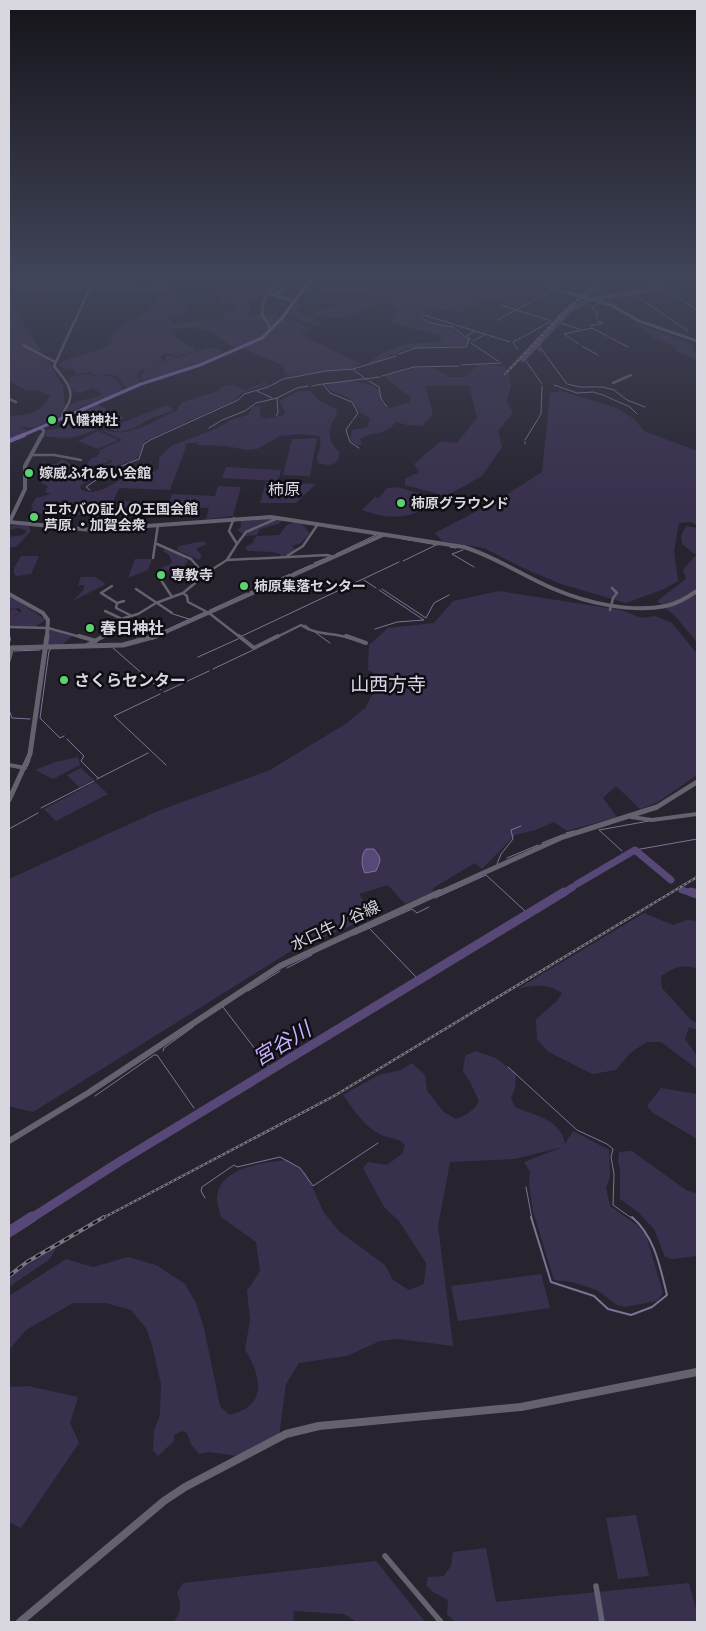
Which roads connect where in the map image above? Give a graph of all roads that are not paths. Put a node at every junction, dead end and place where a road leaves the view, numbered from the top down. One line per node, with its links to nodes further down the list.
1 (37, 353): 4 (street)
2 (59, 353): 4 (street)
3 (228, 353): 9 (main road)
4 (55, 362): 9 (street)
5 (631, 375): 6 (street)
6 (613, 383)
7 (9, 399): 8 (street)
8 (16, 402)
9 (62, 417): 10 (main road)
10 (41, 428): 11 (main road); 12 (street)
11 (9, 441)
12 (31, 455): 13 (street); 16 (street)
13 (81, 460)
14 (234, 518): 15 (street); 18 (street); 21 (street)
15 (280, 518): 17 (street); 21 (street)
16 (9, 523): 18 (street)
17 (318, 524): 19 (street); 24 (street)
18 (158, 525): 20 (street)
19 (384, 534): 22 (street); 31 (street)
20 (156, 544): 23 (street); 26 (street)
21 (237, 544): 25 (street)
22 (334, 557): 24 (street); 42 (street)
23 (153, 558)
24 (285, 558): 25 (street)
25 (227, 560): 26 (street)
26 (205, 575): 32 (street)
27 (161, 580): 34 (street)
28 (112, 586): 37 (street)
29 (612, 588): 35 (street)
30 (136, 589): 38 (street)
31 (697, 591)
32 (183, 593): 34 (street); 42 (street)
33 (9, 594): 46 (street)
34 (172, 597): 38 (street)
35 (613, 598): 39 (street)
36 (124, 600): 37 (street)
37 (116, 603): 43 (street)
38 (156, 603): 41 (street); 43 (street)
39 (610, 610)
40 (106, 612): 44 (street)
41 (172, 613)
42 (209, 613): 48 (street); 49 (street)
43 (130, 615): 44 (street)
44 (122, 619): 47 (street)
45 (9, 627): 46 (street)
46 (48, 628): 47 (street); 51 (street)
47 (96, 641): 49 (street)
48 (366, 644)
49 (86, 646): 51 (street)
50 (10, 648): 51 (street); 52 (street)
51 (46, 648): 54 (street)
52 (9, 660)
53 (9, 765): 54 (street)
54 (25, 768): 56 (street)
55 (697, 782): 59 (street, 水口牛ノ谷線)
56 (11, 791): 57 (street)
57 (9, 800)
58 (697, 814): 59 (street)
59 (631, 817): 60 (street, 水口牛ノ谷線)
60 (9, 1142)
61 (697, 1372): 64 (street)
62 (385, 1556): 65 (street)
63 (596, 1586): 66 (street)
64 (20, 1622)
65 (441, 1622)
66 (602, 1622)

